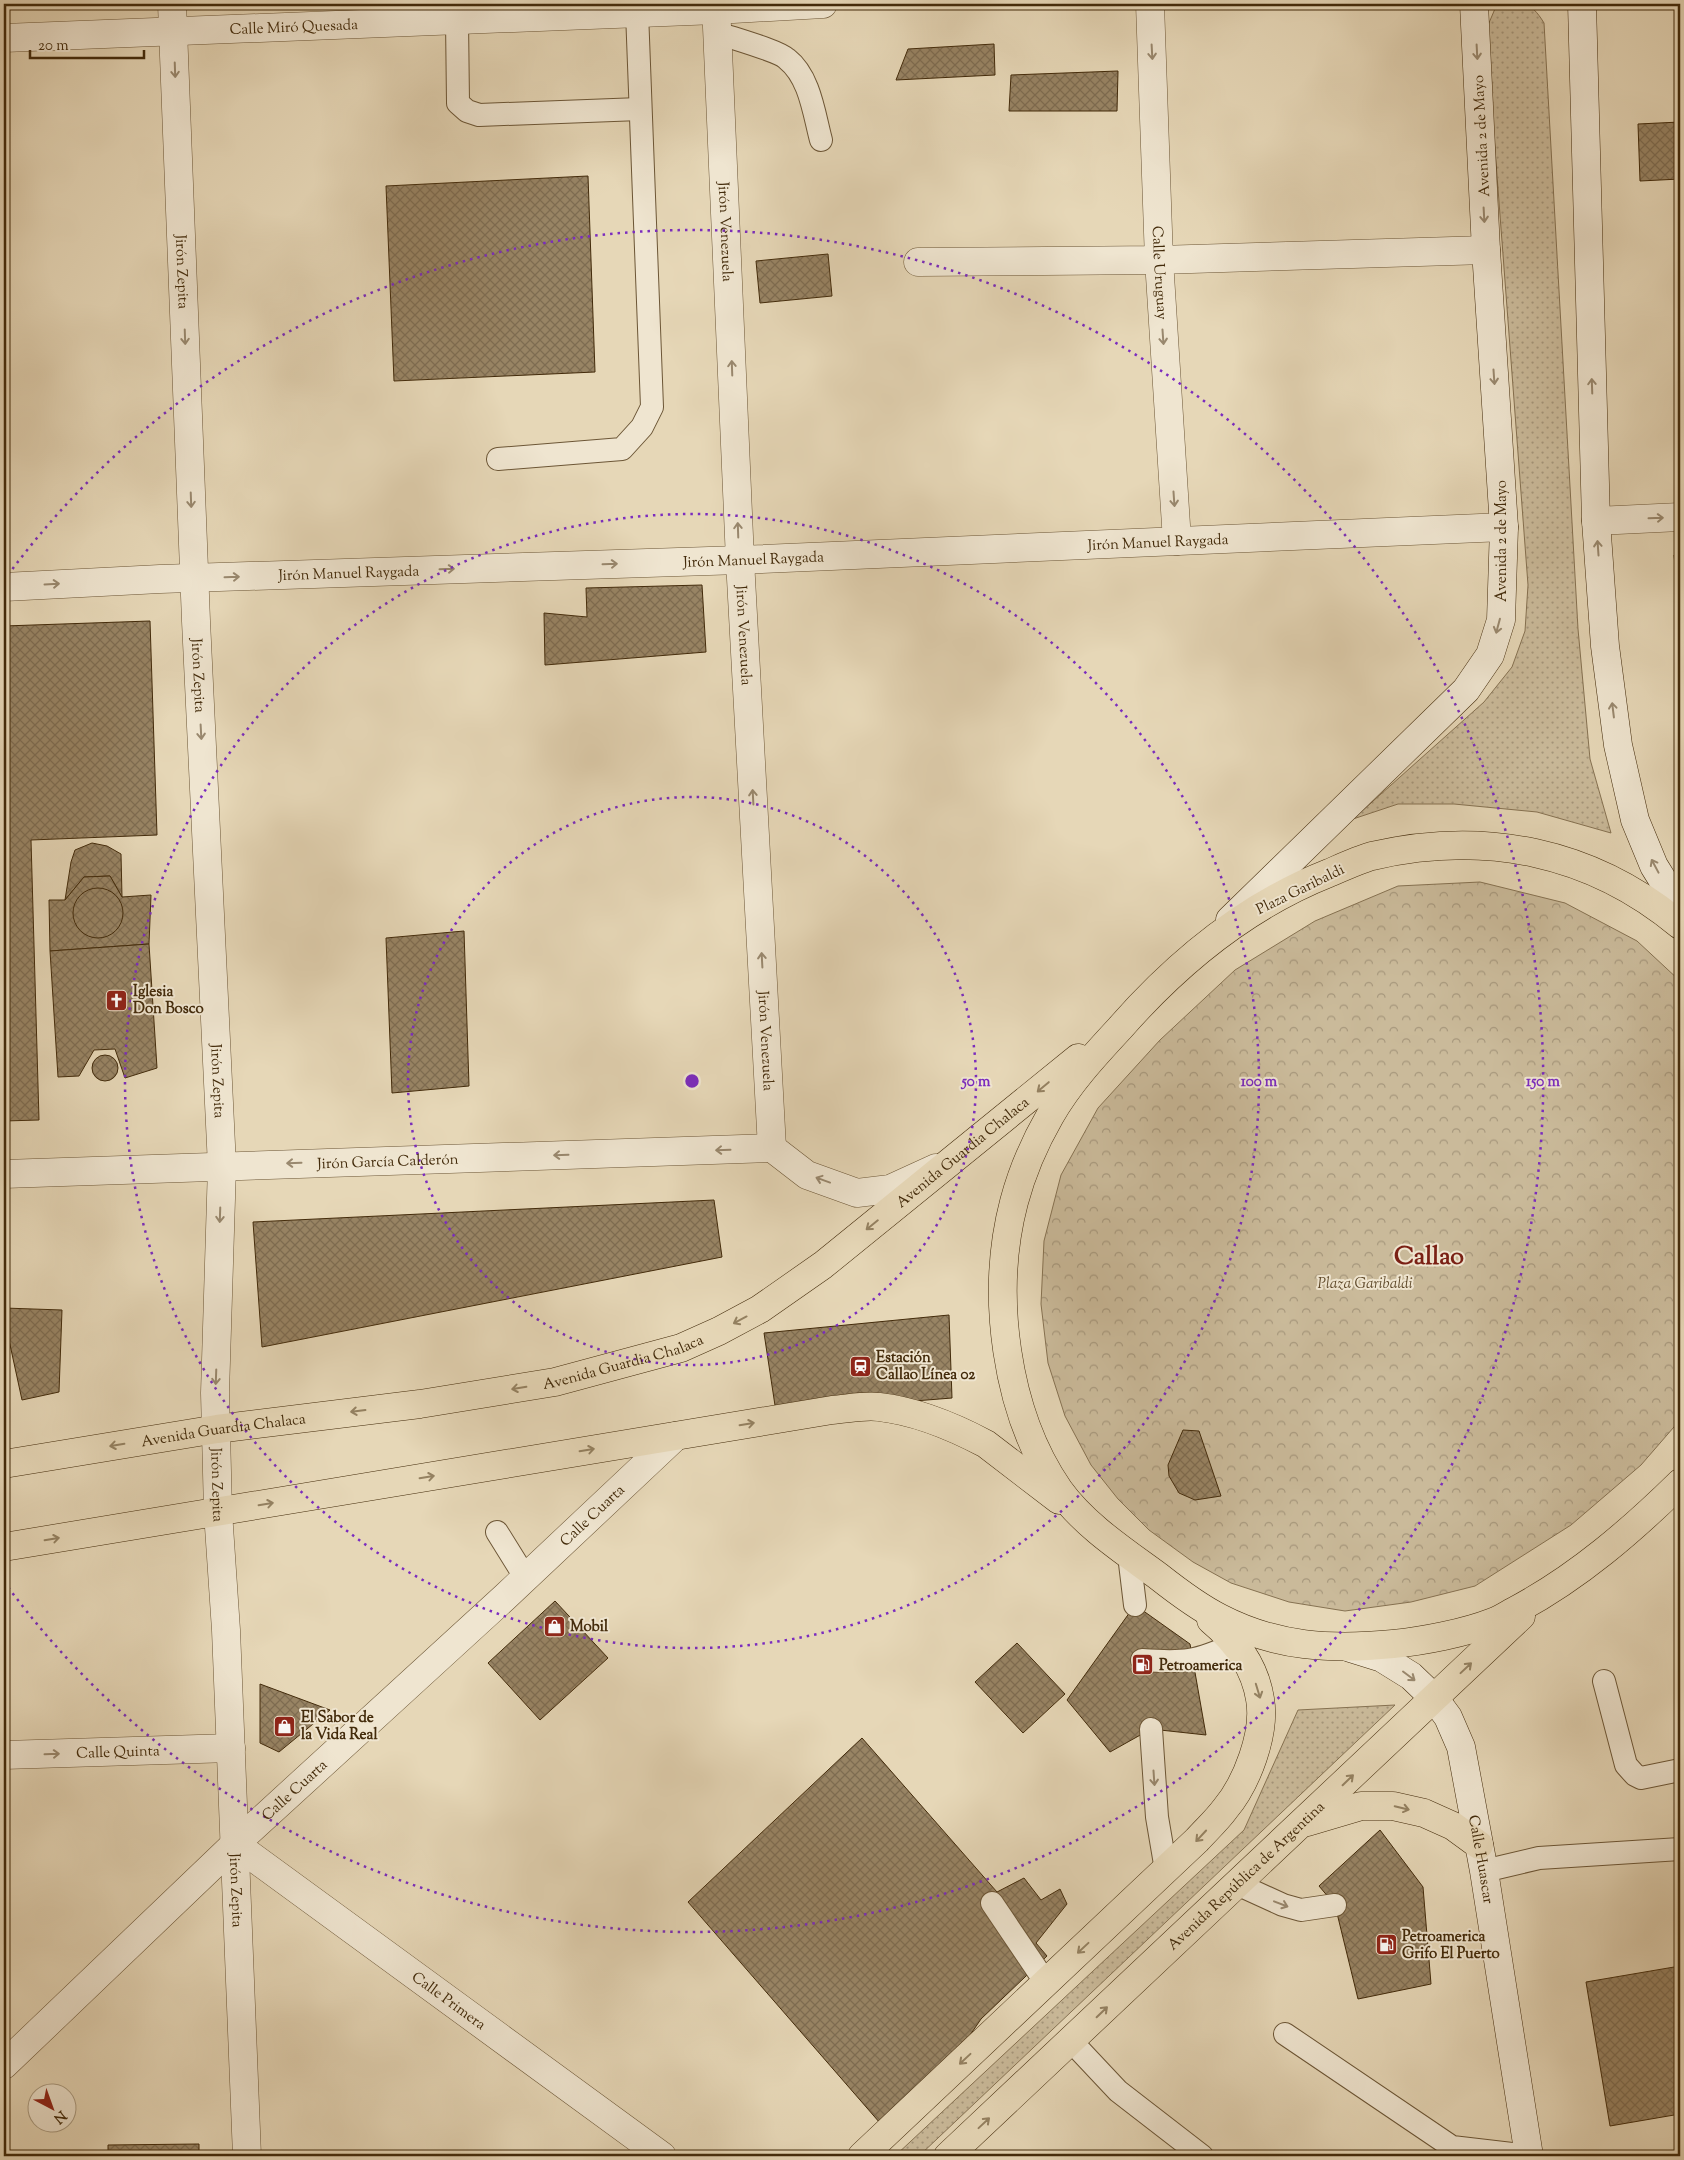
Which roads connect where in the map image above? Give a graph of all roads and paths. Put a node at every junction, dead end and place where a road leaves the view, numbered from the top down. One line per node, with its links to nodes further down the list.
1 (172, 4): 9 (street, Jirón Zepita)
2 (823, 4): 7 (street, Calle Miró Quesada)
3 (1150, 4): 14 (street, Calle Uruguay, one-way to 14)
4 (1474, 4): 13 (street, Avenida 2 de Mayo, one-way to 13)
5 (1582, 4): 18 (street, one-way to 5)
6 (636, 12): 7 (street, Calle Miró Quesada); 8 (street, Calle Miró Quesada); 11 (lane)
7 (717, 16): 12 (lane); 21 (street, Jirón Venezuela, one-way to 7)
8 (457, 20): 9 (street, Calle Miró Quesada); 11 (lane)
9 (174, 31): 10 (street, Calle Miró Quesada); 22 (street, Jirón Zepita, one-way to 22)
10 (4, 38)
11 (640, 109): 16 (lane)
12 (821, 140)
13 (1486, 250): 14 (street); 19 (street, Avenida 2 de Mayo, one-way to 19)
14 (1159, 260): 15 (street); 20 (street, Calle Uruguay, one-way to 20)
15 (918, 262)
16 (498, 459)
17 (1680, 517): 18 (street, one-way to 17)
18 (1596, 521): 24 (street, one-way to 18)
19 (1504, 527): 20 (street, Jirón Manuel Raygada); 26 (street, Avenida 2 de Mayo, one-way to 26)
20 (1176, 541): 21 (street, Jirón Manuel Raygada)
21 (740, 560): 22 (street, Jirón Manuel Raygada, one-way to 21); 28 (street, Jirón Venezuela, one-way to 21)
22 (194, 578): 23 (street, Jirón Manuel Raygada, one-way to 22); 30 (street, Jirón Zepita, one-way to 30)
23 (4, 587)
24 (1680, 908)
25 (1680, 925): 26 (main road, Plaza Garibaldi)
26 (1194, 954): 27 (main road, Plaza Garibaldi)
27 (1134, 1011): 29 (main road, Avenida Guardia Chalaca, one-way to 29); 37 (main road, Plaza Garibaldi)
28 (772, 1148): 29 (street, one-way to 28); 30 (street, Jirón García Calderón, one-way to 30)
29 (951, 1162): 32 (main road, Avenida Guardia Chalaca, one-way to 32)
30 (222, 1166): 31 (street, Jirón García Calderón); 32 (street, Jirón Zepita, one-way to 32)
31 (4, 1174)
32 (217, 1429): 34 (main road, Avenida Guardia Chalaca, one-way to 34); 36 (street, Jirón Zepita)
33 (676, 1436): 36 (main road, one-way to 33); 37 (main road, one-way to 37); 41 (street, Calle Cuarta)
34 (4, 1464)
35 (1680, 1483): 43 (main road, Plaza Garibaldi)
36 (218, 1512): 39 (main road, one-way to 36); 51 (street, Jirón Zepita)
37 (1092, 1525): 40 (main road, Plaza Garibaldi)
38 (497, 1532): 41 (lane)
39 (4, 1547)
40 (1129, 1555): 42 (main road, Plaza Garibaldi); 44 (lane)
41 (526, 1577): 55 (street, Calle Cuarta)
42 (1173, 1588): 45 (main road); 46 (main road, Plaza Garibaldi)
43 (1542, 1596): 46 (main road, Plaza Garibaldi); 49 (main road, Avenida República de Argentina, one-way to 43)
44 (1135, 1605)
45 (1235, 1644): 47 (lane); 58 (main road, one-way to 58)
46 (1350, 1648): 49 (street, Calle Huascar, one-way to 49)
47 (1142, 1660)
48 (1604, 1681): 53 (lane)
49 (1434, 1698): 54 (main road, Avenida República de Argentina, one-way to 49); 57 (street, Calle Huascar)
50 (1150, 1729): 58 (lane, one-way to 58)
51 (231, 1748): 52 (street, Calle Quinta, one-way to 51); 55 (street, Jirón Zepita)
52 (4, 1755)
53 (1680, 1770)
54 (1303, 1823): 57 (main road, one-way to 57); 59 (main road, Avenida República de Argentina)
55 (235, 1844): 65 (street, Calle Cuarta); 66 (street, Jirón Zepita); 67 (street, Calle Primera)
56 (1680, 1849): 57 (lane)
57 (1481, 1858): 71 (street, Calle Huascar)
58 (1166, 1870): 62 (main road, one-way to 62)
59 (1237, 1884): 61 (lane, one-way to 61); 64 (main road, Avenida República de Argentina, one-way to 59)
60 (992, 1903): 62 (lane)
61 (1335, 1905)
62 (1046, 1983): 68 (main road, one-way to 68)
63 (1285, 2034): 71 (lane)
64 (1071, 2042): 69 (main road, Avenida República de Argentina, one-way to 64); 70 (lane)
65 (4, 2065)
66 (247, 2156)
67 (662, 2156)
68 (862, 2156)
69 (949, 2156)
70 (1202, 2156)
71 (1529, 2156)

